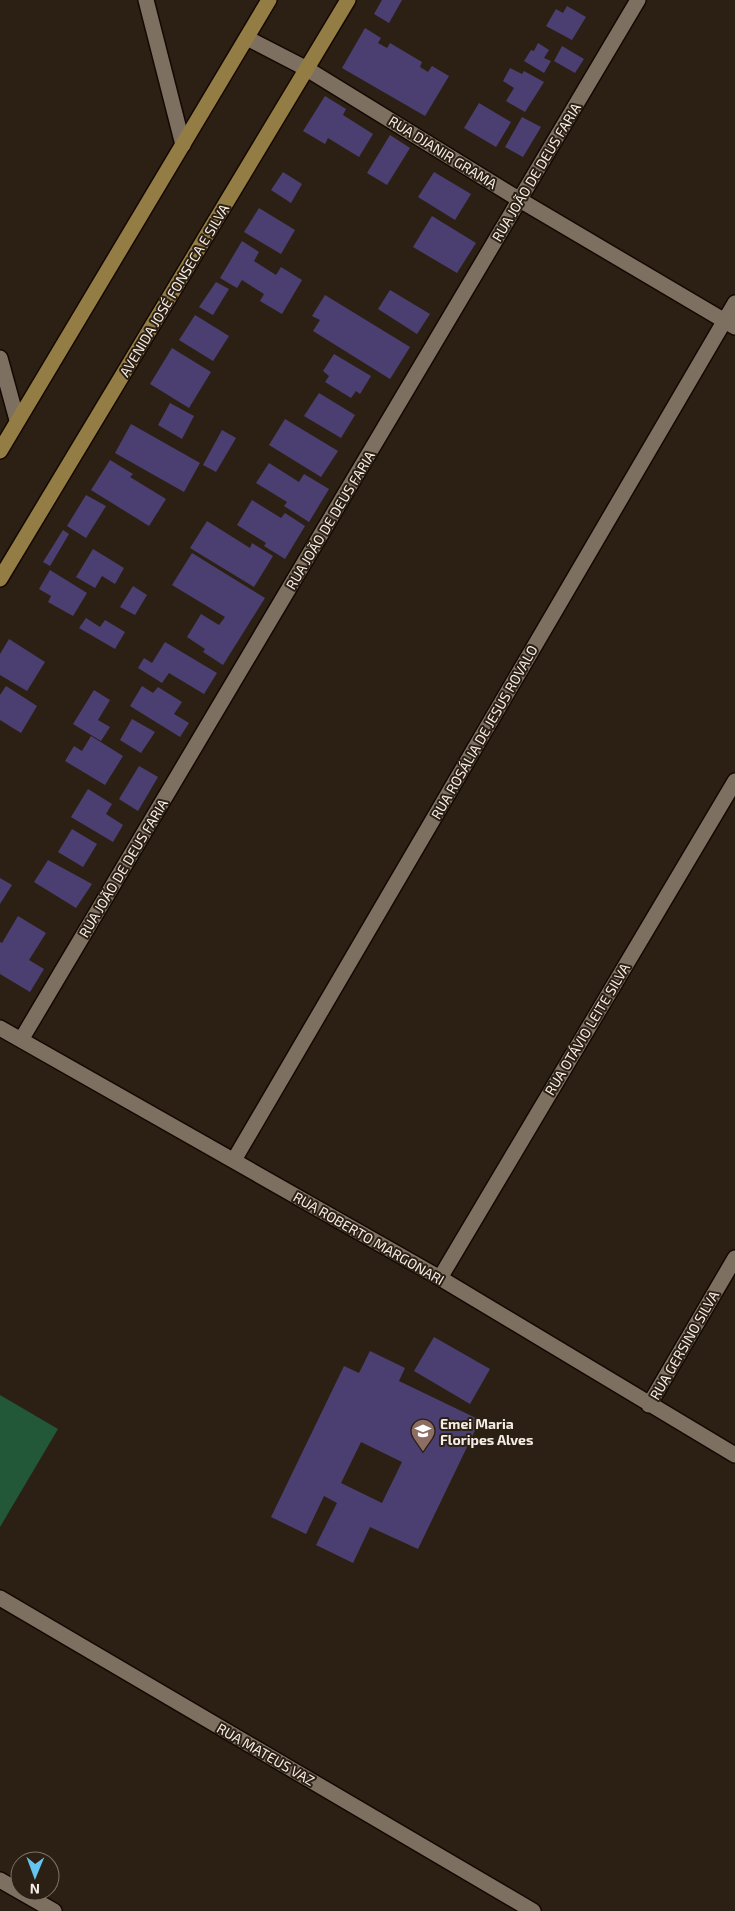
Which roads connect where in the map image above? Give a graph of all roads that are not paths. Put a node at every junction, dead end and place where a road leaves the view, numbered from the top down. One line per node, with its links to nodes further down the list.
1 (146, 0): 7 (street)
2 (269, 0): 5 (main road)
3 (348, 0): 6 (main road, AVENIDA JOSÉ FONSECA E SILVA)
4 (638, 0): 8 (street, RUA JOÃO DE DEUS FARIA)
5 (247, 38): 6 (street, RUA DJANIR GRAMA); 7 (main road)
6 (307, 69): 8 (street, RUA DJANIR GRAMA); 14 (main road, AVENIDA JOSÉ FONSECA E SILVA)
7 (183, 145): 12 (main road)
8 (520, 200): 10 (street, RUA DJANIR GRAMA); 17 (street, RUA JOÃO DE DEUS FARIA)
9 (735, 303): 10 (street, RUA ROSÁLIA DE JESUS ROVALO)
10 (730, 324): 18 (street, RUA ROSÁLIA DE JESUS ROVALO)
11 (0, 358): 12 (street)
12 (17, 420): 13 (main road)
13 (1, 449)
14 (0, 579)
15 (735, 781): 20 (street, RUA OTÁVIO LEITE SILVA)
16 (0, 1028): 17 (street, RUA ROBERTO MARGONARI)
17 (21, 1040): 18 (street, RUA ROBERTO MARGONARI)
18 (234, 1160): 20 (street, RUA ROBERTO MARGONARI)
19 (735, 1258): 21 (street, RUA GERSINO SILVA)
20 (440, 1278): 21 (street, RUA ROBERTO MARGONARI)
21 (649, 1405): 22 (street, RUA ROBERTO MARGONARI)
22 (735, 1455)
23 (0, 1598): 26 (street, RUA MATEUS VAZ)
24 (0, 1880): 25 (street)
25 (54, 1911)
26 (532, 1911)

